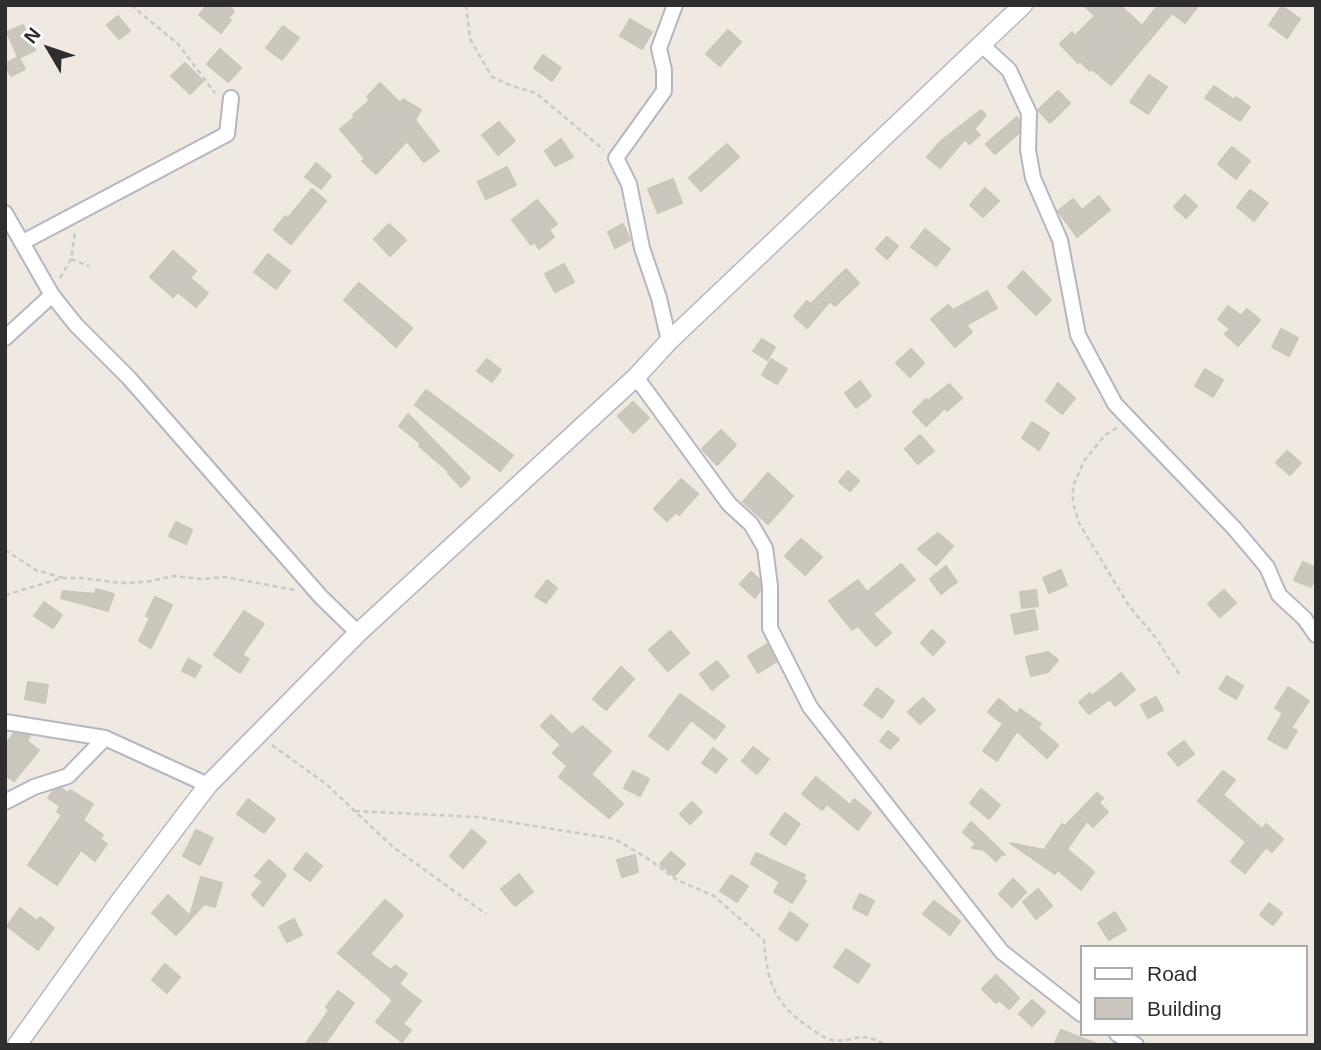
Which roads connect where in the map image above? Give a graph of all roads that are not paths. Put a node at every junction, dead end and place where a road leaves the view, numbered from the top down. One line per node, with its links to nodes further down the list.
1 (675, 5): 9 (street)
2 (1023, 5): 3 (street)
3 (982, 45): 9 (street); 12 (street)
4 (231, 98): 6 (street)
5 (5, 213): 6 (street)
6 (23, 242): 7 (street)
7 (52, 295): 8 (street); 11 (street)
8 (5, 338)
9 (668, 341): 10 (street)
10 (636, 377): 11 (street); 17 (street)
11 (358, 633): 15 (street)
12 (1316, 635)
13 (5, 722): 14 (street)
14 (105, 738): 15 (street); 16 (street)
15 (208, 785): 19 (street)
16 (5, 802)
17 (1080, 1013)
18 (1120, 1036): 20 (street)
19 (17, 1045)
20 (1136, 1045)

